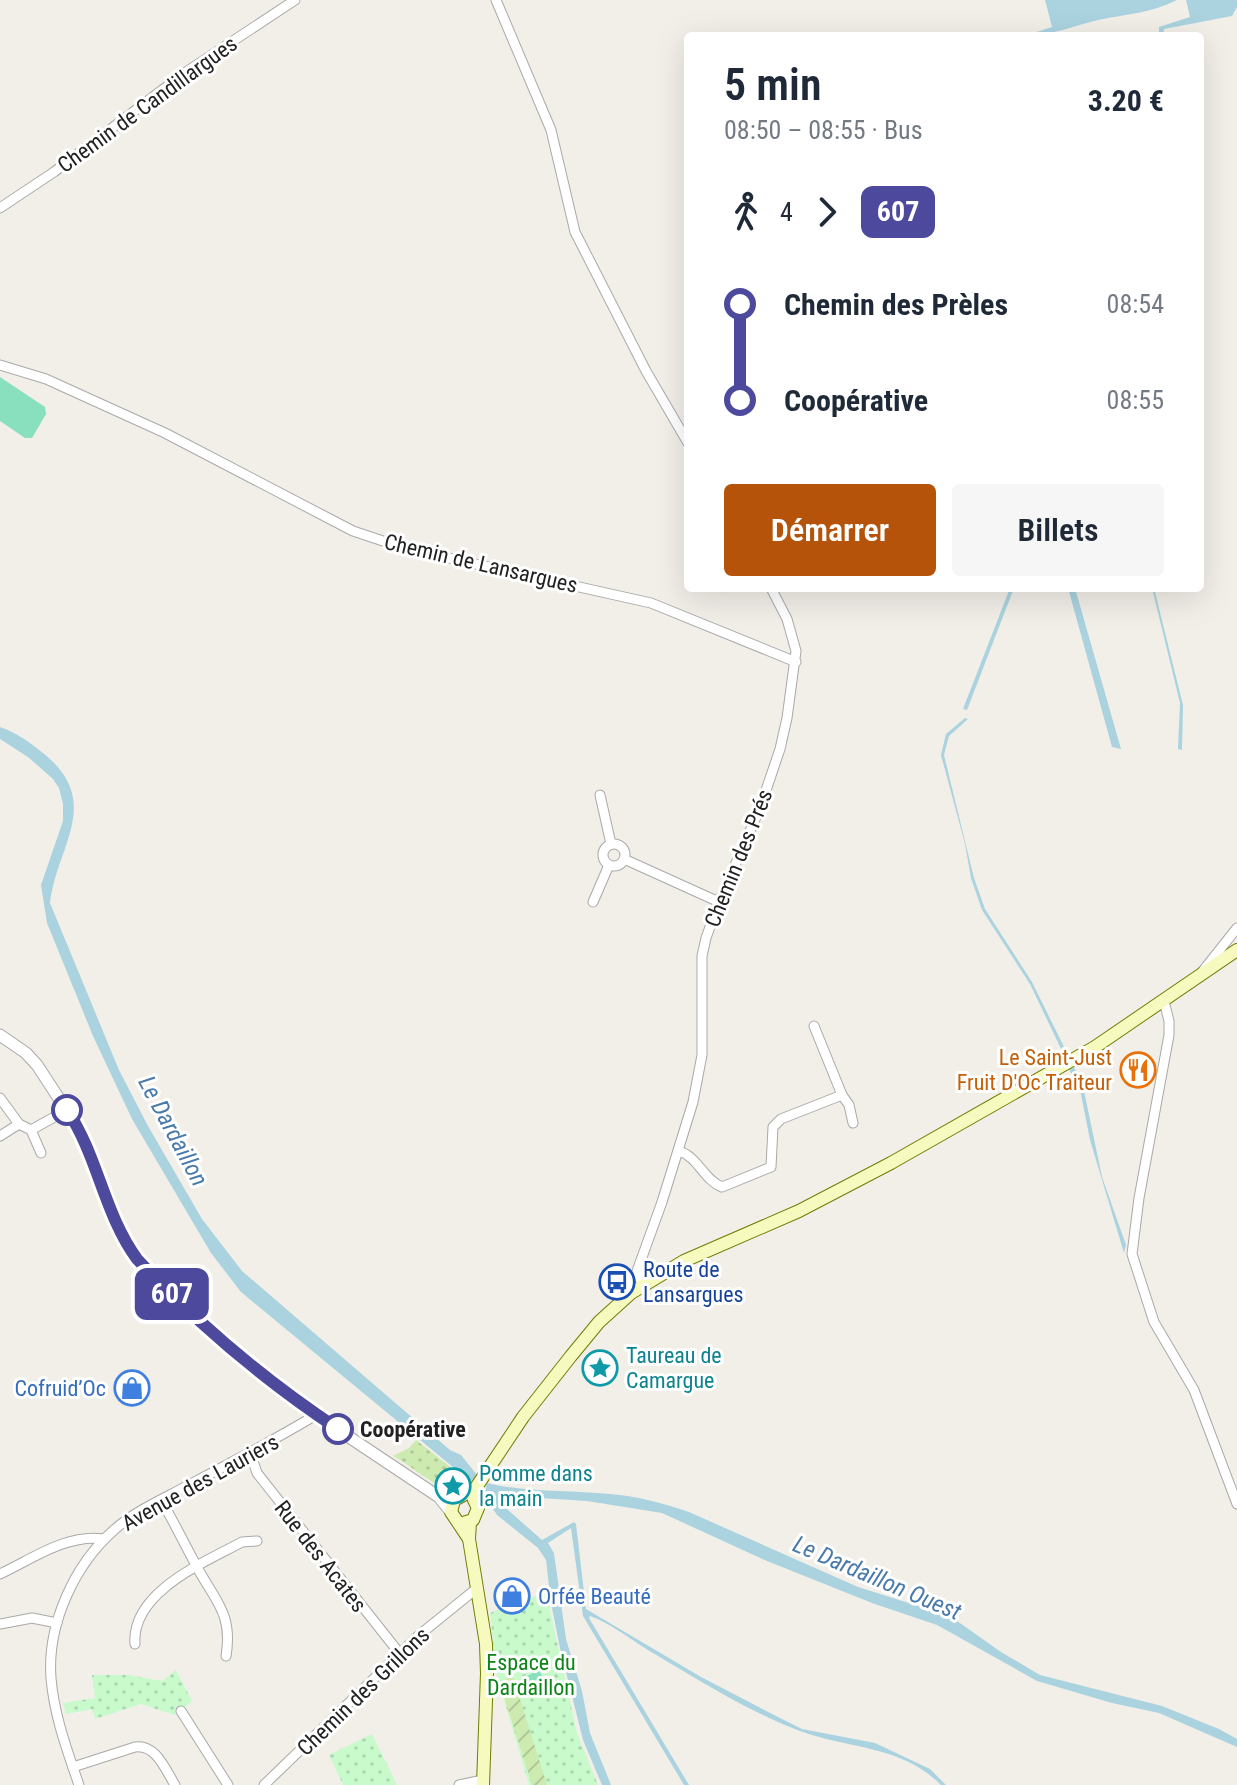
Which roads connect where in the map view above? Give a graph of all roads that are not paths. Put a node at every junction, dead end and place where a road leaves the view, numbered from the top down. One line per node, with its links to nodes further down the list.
1 (295, 0): 3 (street, Chemin de Candillargues)
2 (496, 0): 5 (street)
3 (0, 208)
4 (0, 365): 7 (street, Chemin de Lansargues)
5 (684, 436)
6 (773, 592): 7 (street)
7 (796, 662): 13 (street, Chemin des Prés)
8 (600, 795): 9 (street)
9 (611, 844): 10 (street); 11 (street)
10 (624, 859): 11 (street); 13 (street)
11 (609, 865): 12 (street)
12 (593, 902)
13 (719, 902): 27 (street, Chemin des Prés)
14 (1237, 928): 16 (street)
15 (1237, 950): 16 (main road)
16 (1199, 976): 17 (main road)
17 (1164, 1001): 29 (main road); 33 (street)
18 (814, 1026): 20 (street)
19 (0, 1035): 22 (street)
20 (842, 1095): 23 (street); 27 (street)
21 (0, 1098): 24 (street)
22 (67, 1110): 25 (street); 30 (street)
23 (853, 1123)
24 (19, 1124): 25 (street); 26 (street)
25 (31, 1130): 28 (street)
26 (0, 1136)
27 (679, 1151): 29 (street, Chemin des Prés)
28 (41, 1153)
29 (642, 1285): 34 (main road)
30 (316, 1415): 31 (street, Avenue des Lauriers); 34 (street)
31 (250, 1452): 32 (street, Avenue des Lauriers); 47 (street, Rue des Acates)
32 (161, 1500): 36 (street, Avenue des Lauriers); 39 (street)
33 (1237, 1504)
34 (464, 1506): 41 (main road)
35 (81, 1538): 36 (street); 38 (street); 40 (street)
36 (104, 1539): 38 (street, Avenue des Lauriers)
37 (257, 1541): 39 (street)
38 (95, 1551): 44 (street, Avenue des Lauriers)
39 (197, 1567): 46 (street); 48 (street)
40 (0, 1574)
41 (476, 1589): 42 (street, Chemin des Grillons); 43 (main road)
42 (464, 1600): 43 (street); 47 (street, Chemin des Grillons)
43 (479, 1604): 51 (main road)
44 (57, 1623): 45 (street); 50 (street, Avenue des Lauriers)
45 (0, 1624)
46 (135, 1644)
47 (400, 1654): 55 (street, Chemin des Grillons)
48 (226, 1656)
49 (181, 1711): 54 (street)
50 (73, 1767): 52 (street, Avenue des Lauriers); 53 (street)
51 (483, 1782): 56 (street)
52 (79, 1785)
53 (175, 1785)
54 (228, 1785)
55 (264, 1785)
56 (459, 1785)

